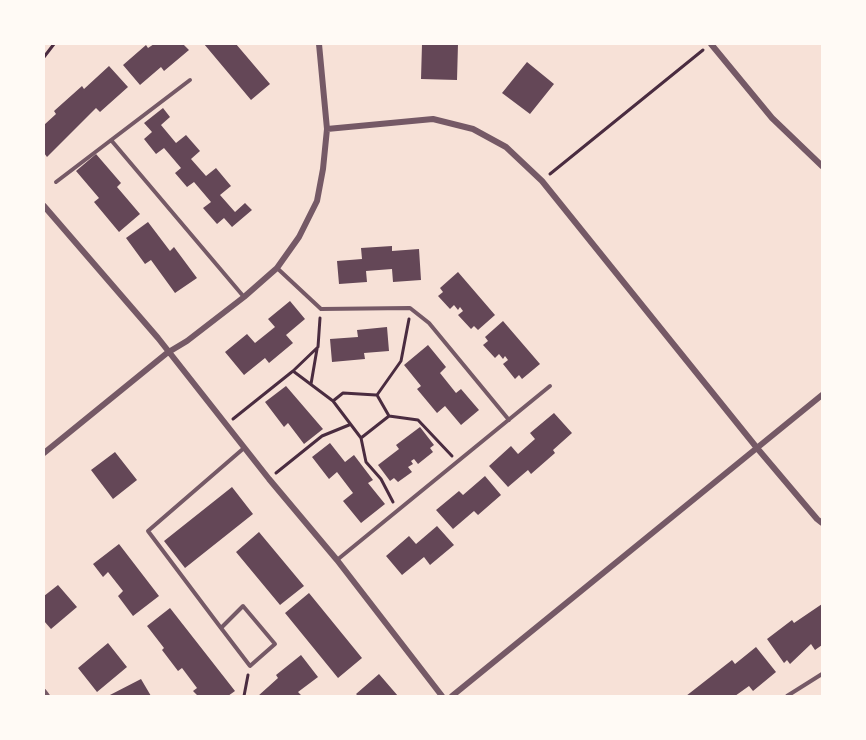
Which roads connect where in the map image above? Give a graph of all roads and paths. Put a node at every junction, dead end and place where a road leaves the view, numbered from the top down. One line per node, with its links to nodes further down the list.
1 (54, 44): 4 (path)
2 (319, 44): 6 (street)
3 (710, 44): 8 (street); 9 (path)
4 (44, 57)
5 (190, 80): 7 (lane)
6 (327, 129): 9 (street); 12 (street)
7 (111, 140): 10 (lane); 13 (lane)
8 (822, 166)
9 (542, 181): 30 (street)
10 (56, 182)
11 (44, 206): 17 (street)
12 (276, 268): 13 (street); 14 (lane)
13 (244, 297): 17 (street)
14 (321, 309): 15 (lane); 16 (path)
15 (410, 309): 21 (path); 25 (lane)
16 (318, 347): 18 (path); 19 (path)
17 (167, 353): 26 (street); 31 (street)
18 (293, 371): 19 (path); 26 (path)
19 (311, 384): 23 (path)
20 (550, 386): 25 (lane)
21 (377, 395): 23 (path); 24 (path)
22 (822, 395): 30 (street)
23 (333, 402): 27 (path)
24 (389, 416): 28 (path); 32 (path)
25 (509, 420): 32 (lane)
26 (225, 425): 29 (street)
27 (350, 425): 28 (path); 33 (path)
28 (361, 438): 34 (path)
29 (244, 448): 33 (street); 37 (lane)
30 (758, 448): 35 (street); 44 (street)
31 (44, 453)
32 (457, 462): 34 (lane)
33 (269, 479): 36 (street)
34 (398, 511): 36 (lane)
35 (822, 523)
36 (337, 560): 43 (street)
37 (221, 627): 38 (lane); 38 (lane)
38 (250, 666): 42 (path)
39 (822, 674): 45 (lane)
40 (44, 692): 41 (street)
41 (47, 696)
42 (244, 696)
43 (442, 696)
44 (452, 696)
45 (788, 696)

